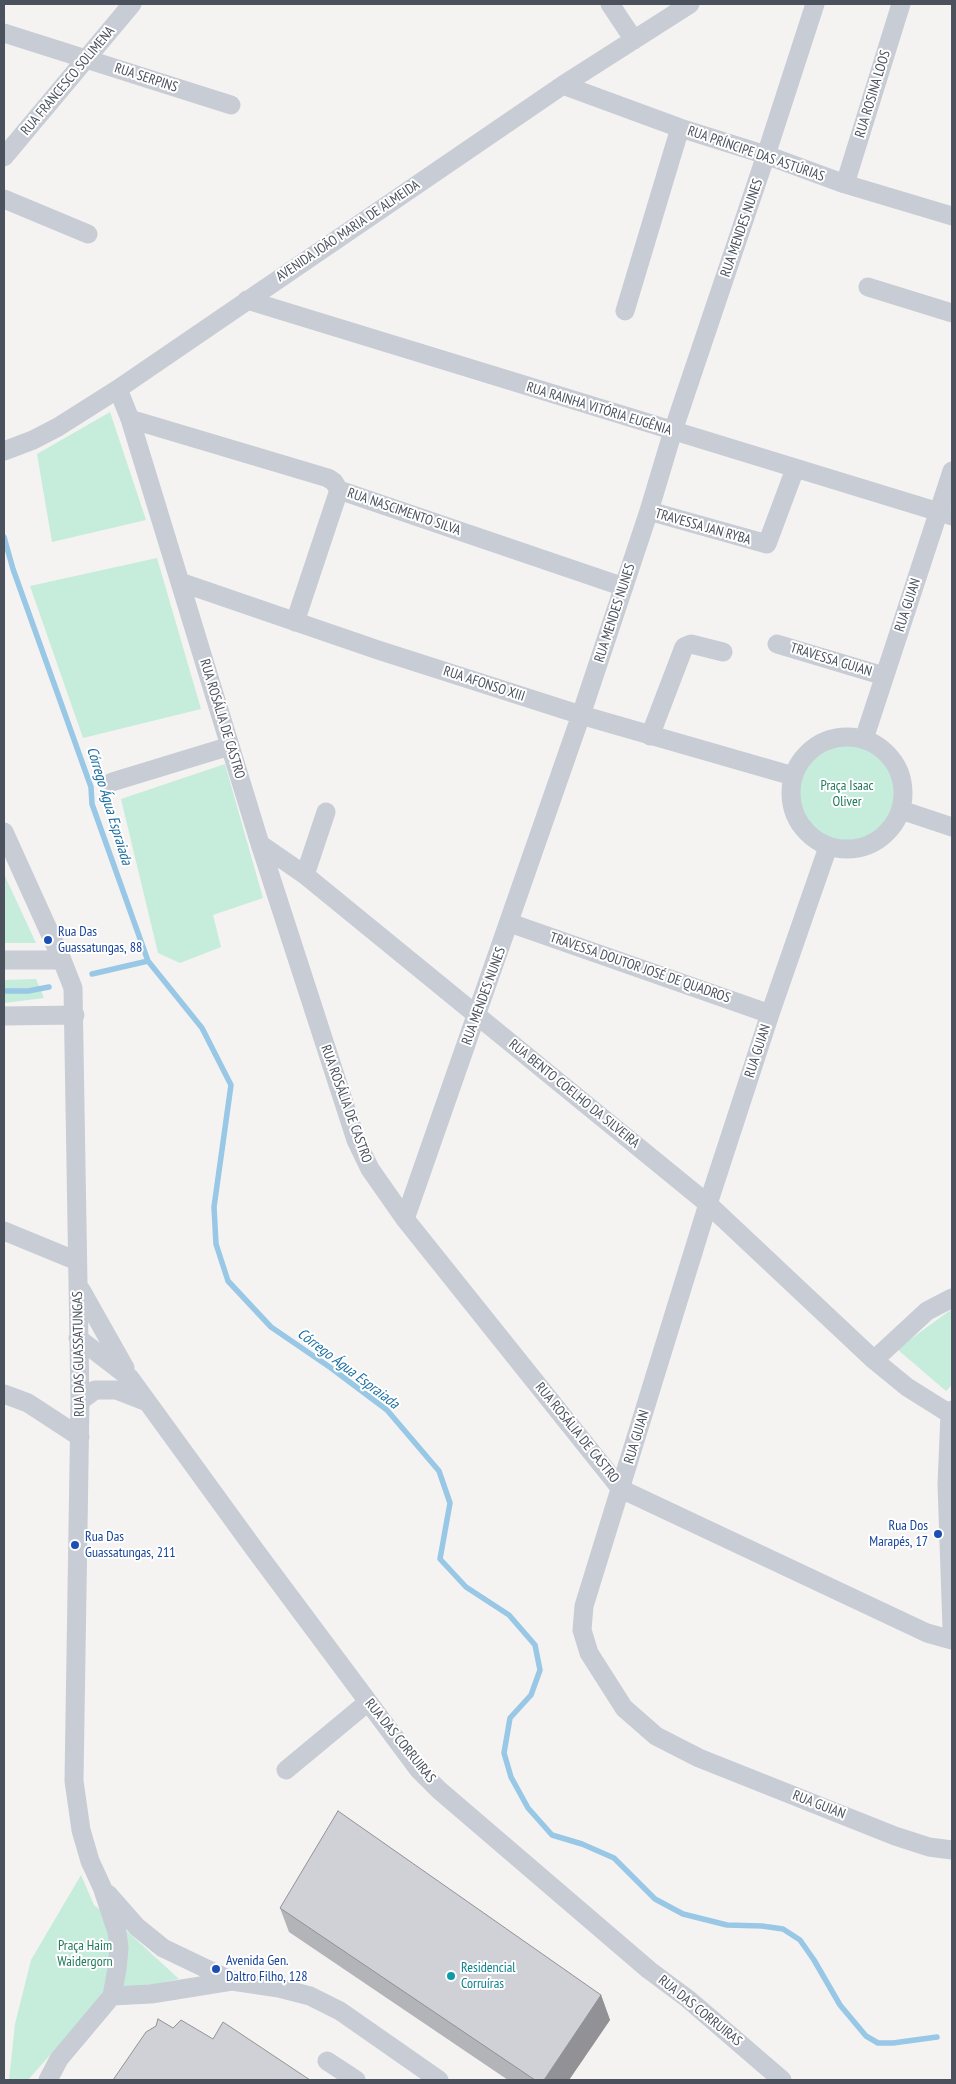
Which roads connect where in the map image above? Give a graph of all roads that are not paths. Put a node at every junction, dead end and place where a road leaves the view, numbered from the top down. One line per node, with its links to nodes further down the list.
1 (132, 4): 8 (street, RUA FRANCESCO SOLIMENA)
2 (610, 4): 7 (street)
3 (690, 4): 7 (street, AVENIDA JOÃO MARIA DE ALMEIDA)
4 (815, 4): 12 (street, RUA MENDES NUNES)
5 (901, 4): 14 (street, RUA ROSINA LOOS)
6 (4, 32): 8 (street, RUA SERPINS)
7 (634, 40): 9 (street, AVENIDA JOÃO MARIA DE ALMEIDA)
8 (86, 59): 10 (street, RUA SERPINS); 13 (street, RUA FRANCESCO SOLIMENA)
9 (563, 85): 11 (street, RUA PRÍNCIPE DAS ASTÚRIAS); 19 (street, AVENIDA JOÃO MARIA DE ALMEIDA)
10 (231, 105)
11 (680, 128): 12 (street, RUA PRÍNCIPE DAS ASTÚRIAS); 20 (street)
12 (766, 155): 14 (street, RUA PRÍNCIPE DAS ASTÚRIAS); 24 (street, RUA MENDES NUNES)
13 (4, 157)
14 (845, 184): 16 (street, RUA PRÍNCIPE DAS ASTÚRIAS)
15 (4, 199): 17 (street)
16 (952, 216)
17 (88, 234)
18 (868, 287): 21 (street)
19 (246, 300): 22 (street, AVENIDA JOÃO MARIA DE ALMEIDA); 24 (street, RUA RAINHA VITÓRIA EUGÊNIA)
20 (625, 311)
21 (952, 313)
22 (118, 389): 23 (street, RUA ROSÁLIA DE CASTRO); 25 (street, AVENIDA JOÃO MARIA DE ALMEIDA)
23 (130, 419): 28 (street, RUA NASCIMENTO SILVA); 31 (street, RUA ROSÁLIA DE CASTRO)
24 (673, 431): 26 (street, RUA RAINHA VITÓRIA EUGÊNIA); 29 (street, RUA MENDES NUNES)
25 (4, 451)
26 (795, 469): 29 (street, TRAVESSA JAN RYBA); 30 (street, RUA RAINHA VITÓRIA EUGÊNIA)
27 (952, 471): 30 (street, RUA GUIAN)
28 (339, 490): 32 (street, RUA NASCIMENTO SILVA); 33 (street)
29 (649, 511): 32 (street, RUA MENDES NUNES)
30 (946, 514): 36 (street, RUA GUIAN)
31 (180, 582): 33 (street, RUA AFONSO XIII); 40 (street, RUA ROSÁLIA DE CASTRO)
32 (624, 587): 37 (street, RUA MENDES NUNES)
33 (295, 622): 37 (street, RUA AFONSO XIII)
34 (777, 644): 36 (street, TRAVESSA GUIAN)
35 (723, 652): 38 (street)
36 (884, 676): 39 (street, RUA GUIAN)
37 (581, 715): 38 (street, RUA AFONSO XIII); 50 (street, RUA MENDES NUNES)
38 (650, 736): 41 (street, RUA AFONSO XIII)
39 (864, 739): 41 (street); 43 (street)
40 (230, 746): 42 (street); 47 (street, RUA ROSÁLIA DE CASTRO)
41 (792, 776): 48 (street)
42 (112, 782)
43 (901, 810): 45 (street); 48 (street)
44 (326, 812): 49 (street)
45 (952, 827)
46 (4, 832): 52 (street, RUA DAS GUASSATUNGAS)
47 (260, 844): 49 (street, RUA BENTO COELHO DA SILVEIRA); 58 (street, RUA ROSÁLIA DE CASTRO)
48 (828, 847): 53 (street, RUA GUIAN)
49 (305, 875): 55 (street, RUA BENTO COELHO DA SILVEIRA)
50 (510, 923): 53 (street, TRAVESSA DOUTOR JOSÉ DE QUADROS); 55 (street, RUA MENDES NUNES)
51 (4, 960): 52 (street)
52 (62, 960): 54 (street, RUA DAS GUASSATUNGAS)
53 (770, 1014): 57 (street, RUA GUIAN)
54 (74, 1015): 56 (street); 60 (street, RUA DAS GUASSATUNGAS)
55 (477, 1015): 57 (street, RUA BENTO COELHO DA SILVEIRA); 58 (street, RUA MENDES NUNES)
56 (4, 1016)
57 (708, 1204): 64 (street, RUA BENTO COELHO DA SILVEIRA); 71 (street, RUA GUIAN)
58 (405, 1219): 71 (street, RUA ROSÁLIA DE CASTRO)
59 (4, 1231): 60 (street)
60 (78, 1261): 61 (street, RUA DAS GUASSATUNGAS)
61 (78, 1284): 63 (street, RUA DAS GUASSATUNGAS); 65 (street)
62 (952, 1298): 64 (street)
63 (78, 1338): 65 (street, RUA DAS CORRUIRAS); 67 (street, RUA DAS GUASSATUNGAS)
64 (874, 1360): 69 (street, RUA BENTO COELHO DA SILVEIRA)
65 (130, 1378): 68 (street, RUA DAS CORRUIRAS)
66 (4, 1394): 70 (street)
67 (80, 1401): 68 (street); 70 (street, RUA DAS GUASSATUNGAS)
68 (147, 1402): 74 (street, RUA DAS CORRUIRAS)
69 (951, 1412): 72 (street)
70 (80, 1437): 77 (street, RUA DAS GUASSATUNGAS)
71 (621, 1489): 73 (street, RUA ROSÁLIA DE CASTRO); 76 (street, RUA GUIAN)
72 (952, 1629)
73 (952, 1640)
74 (368, 1702): 75 (street); 84 (street, RUA DAS CORRUIRAS)
75 (286, 1770)
76 (952, 1850)
77 (102, 1887): 78 (street); 79 (street)
78 (232, 1980): 79 (street); 83 (street)
79 (112, 1996): 81 (street)
80 (327, 2061): 82 (street)
81 (48, 2080)
82 (356, 2080)
83 (439, 2080)
84 (782, 2080)

